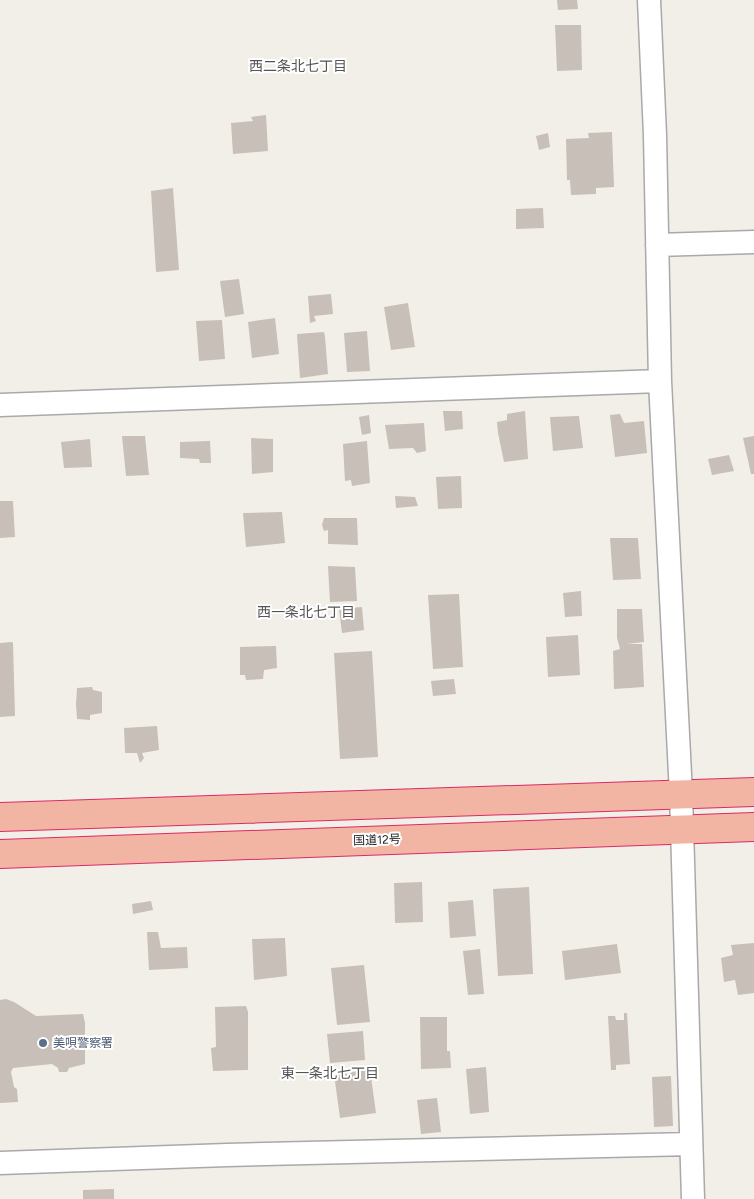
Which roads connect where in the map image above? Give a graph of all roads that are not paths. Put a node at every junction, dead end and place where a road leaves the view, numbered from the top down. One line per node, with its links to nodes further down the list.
1 (649, 0): 3 (street)
2 (754, 242): 3 (street)
3 (658, 245): 4 (street)
4 (660, 381): 5 (street); 7 (street)
5 (0, 405)
6 (754, 792): 7 (highway)
7 (681, 794): 8 (highway); 10 (street)
8 (0, 817)
9 (754, 827): 10 (highway, 国道12号)
10 (682, 829): 11 (highway, 国道12号); 12 (street)
11 (0, 854)
12 (691, 1144): 13 (street); 14 (street)
13 (0, 1163)
14 (693, 1199)

